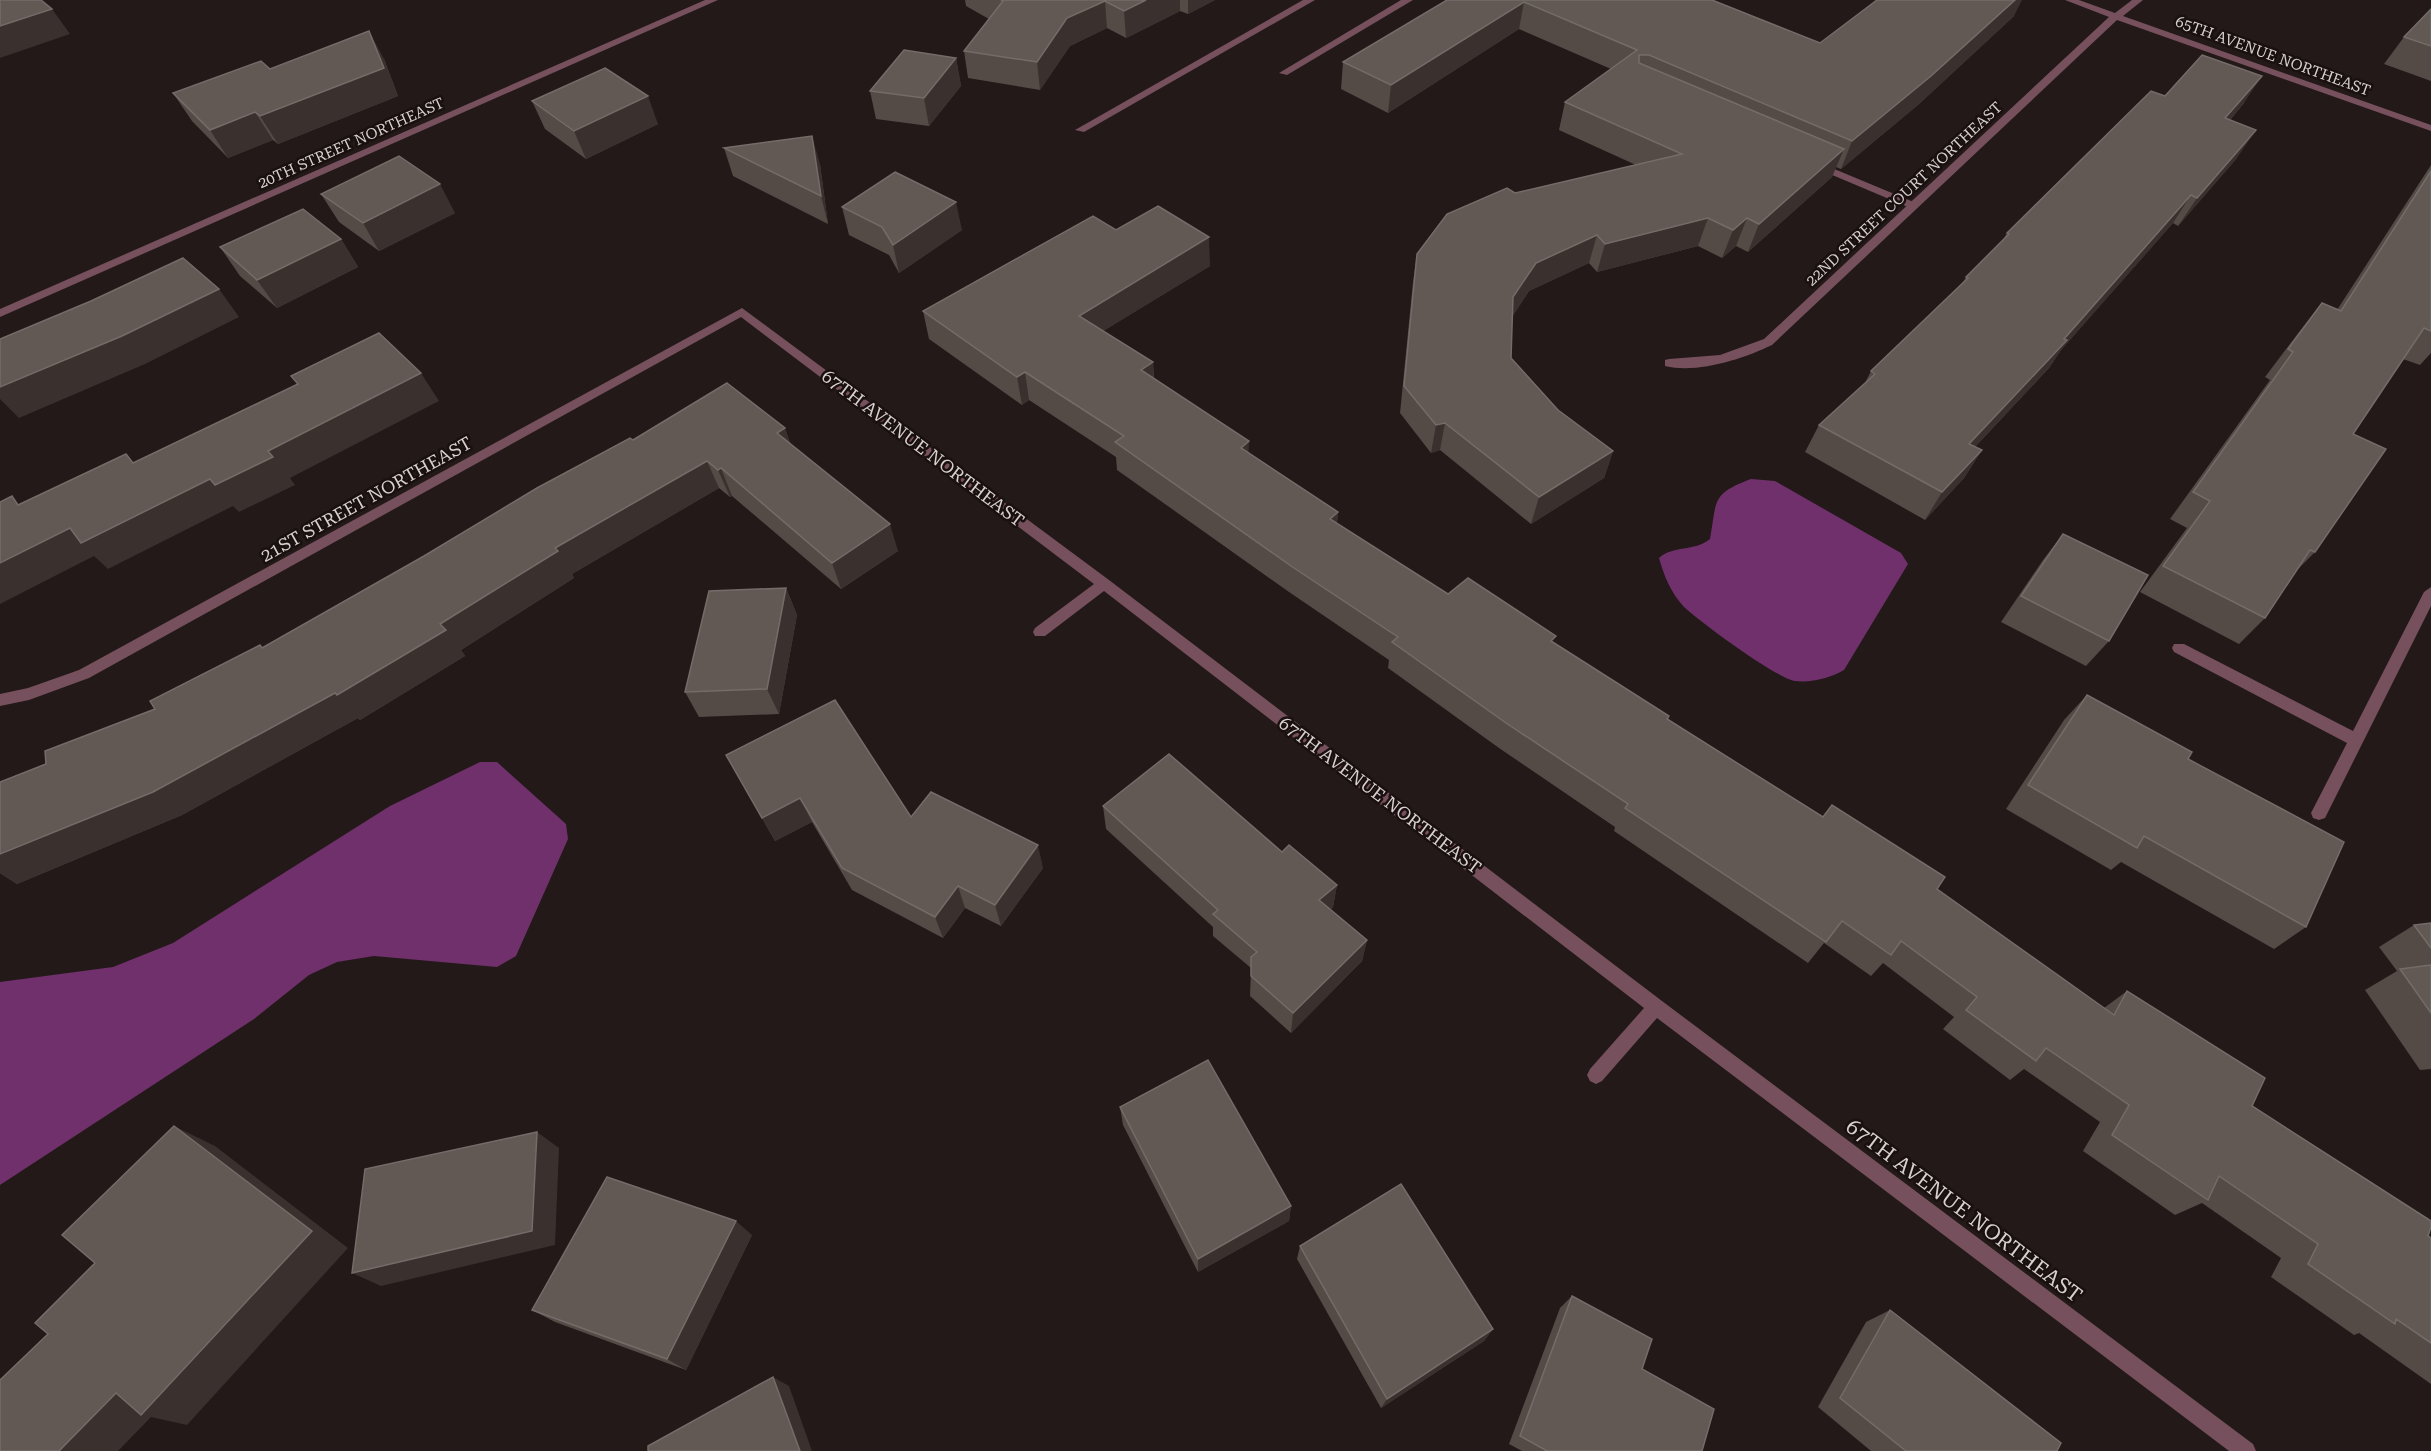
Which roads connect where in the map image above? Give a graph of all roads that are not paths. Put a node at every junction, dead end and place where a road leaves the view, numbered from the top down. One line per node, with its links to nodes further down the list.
1 (714, 0): 13 (street, 20TH STREET NORTHEAST)
2 (1310, 0): 9 (street)
3 (1408, 0): 7 (street)
4 (2070, 0): 6 (street, 65TH AVENUE NORTHEAST)
5 (2138, 0): 6 (street, 22ND STREET COURT NORTHEAST)
6 (2116, 16): 8 (street, 65TH AVENUE NORTHEAST); 11 (street, 22ND STREET COURT NORTHEAST)
7 (1284, 73)
8 (2431, 128)
9 (1080, 130)
10 (1802, 158): 11 (street)
11 (1912, 205): 14 (street, 22ND STREET COURT NORTHEAST)
12 (742, 312): 15 (street, 67TH AVENUE NORTHEAST); 19 (street, 21ST STREET NORTHEAST)
13 (0, 314)
14 (1669, 363)
15 (1104, 584): 17 (street); 22 (street, 67TH AVENUE NORTHEAST)
16 (2431, 592): 20 (street)
17 (1040, 632)
18 (2179, 648): 20 (street)
19 (0, 700)
20 (2356, 740): 21 (street)
21 (2319, 813)
22 (1656, 1007): 23 (street); 24 (street, 67TH AVENUE NORTHEAST)
23 (1596, 1075)
24 (2246, 1451)

